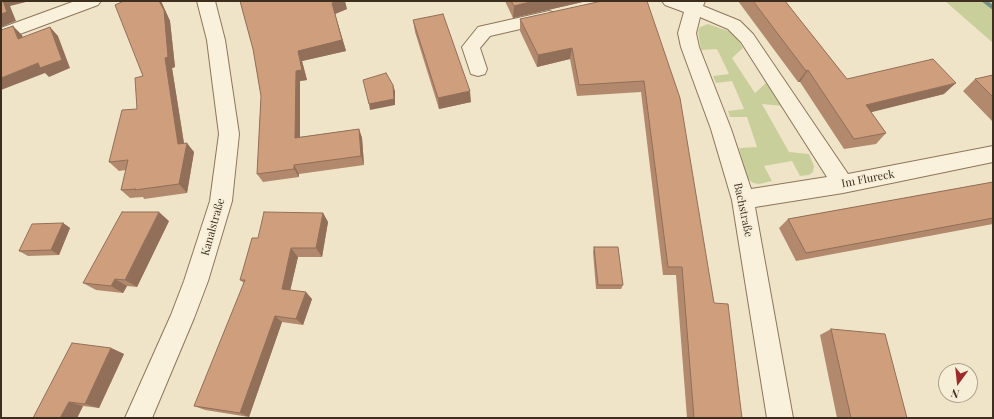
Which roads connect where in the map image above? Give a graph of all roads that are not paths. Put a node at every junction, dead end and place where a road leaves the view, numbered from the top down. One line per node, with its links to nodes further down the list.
1 (92, 1): 6 (street)
2 (206, 1): 11 (street, Kanalstraße)
3 (671, 1): 4 (street)
4 (695, 5): 9 (street); 10 (street, Bachstraße)
5 (567, 13): 7 (street)
6 (1, 35)
7 (478, 69)
8 (993, 154): 9 (street, Im Flureck)
9 (843, 184): 10 (street, Im Flureck)
10 (743, 200): 12 (street, Bachstraße)
11 (138, 418)
12 (780, 418)

